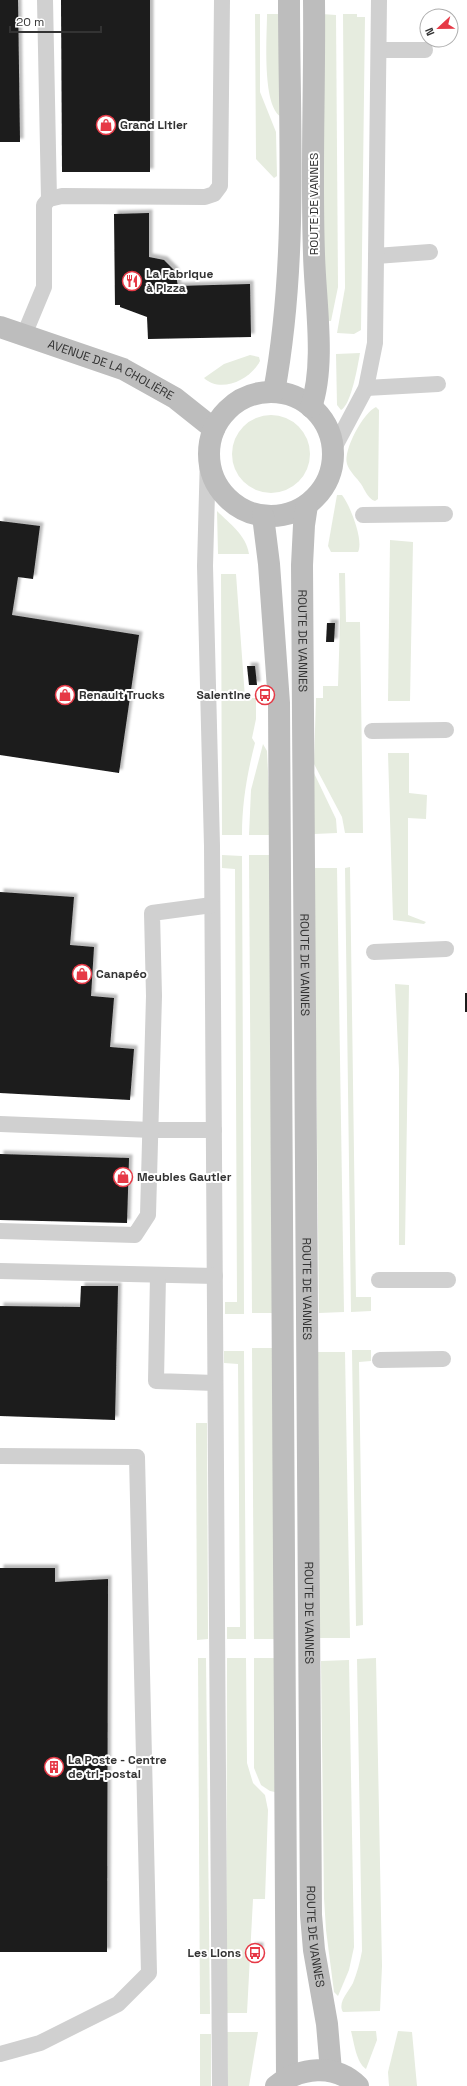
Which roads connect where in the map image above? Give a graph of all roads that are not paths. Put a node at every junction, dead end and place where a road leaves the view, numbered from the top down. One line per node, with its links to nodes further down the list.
1 (45, 0): 8 (lane)
2 (222, 0): 8 (lane)
3 (289, 0): 15 (main road, ROUTE DE VANNES)
4 (314, 0): 16 (main road, ROUTE DE VANNES)
5 (379, 0): 6 (lane)
6 (378, 50): 7 (lane); 10 (lane)
7 (425, 50)
8 (50, 199): 12 (lane)
9 (430, 252): 10 (lane)
10 (376, 256): 14 (lane)
11 (0, 327): 12 (main road, AVENUE DE LA CHOLIÈRE)
12 (24, 335): 17 (main road, AVENUE DE LA CHOLIÈRE)
13 (438, 384): 14 (lane)
14 (366, 388): 18 (lane)
15 (274, 392): 16 (main road); 17 (main road)
16 (311, 407): 18 (main road)
17 (214, 429): 19 (main road)
18 (333, 450): 20 (main road)
19 (208, 456): 23 (main road); 26 (lane)
20 (307, 505): 23 (main road); 43 (main road, ROUTE DE VANNES)
21 (445, 514): 22 (lane)
22 (363, 515)
23 (263, 516): 44 (main road, ROUTE DE VANNES)
24 (446, 730): 25 (lane)
25 (372, 731)
26 (212, 905): 30 (lane); 31 (lane)
27 (446, 949): 28 (lane)
28 (374, 952)
29 (0, 1124): 30 (lane)
30 (152, 1130): 31 (lane); 32 (lane)
31 (214, 1130): 35 (lane)
32 (0, 1231)
33 (0, 1271): 34 (lane)
34 (158, 1275): 35 (lane); 40 (lane)
35 (215, 1276): 40 (lane)
36 (379, 1280): 37 (lane)
37 (448, 1280)
38 (443, 1359): 39 (lane)
39 (380, 1360)
40 (216, 1383): 45 (lane)
41 (0, 1456): 42 (lane)
42 (0, 2054)
43 (331, 2071): 44 (main road); 46 (main road)
44 (281, 2081)
45 (220, 2086)
46 (358, 2086)

